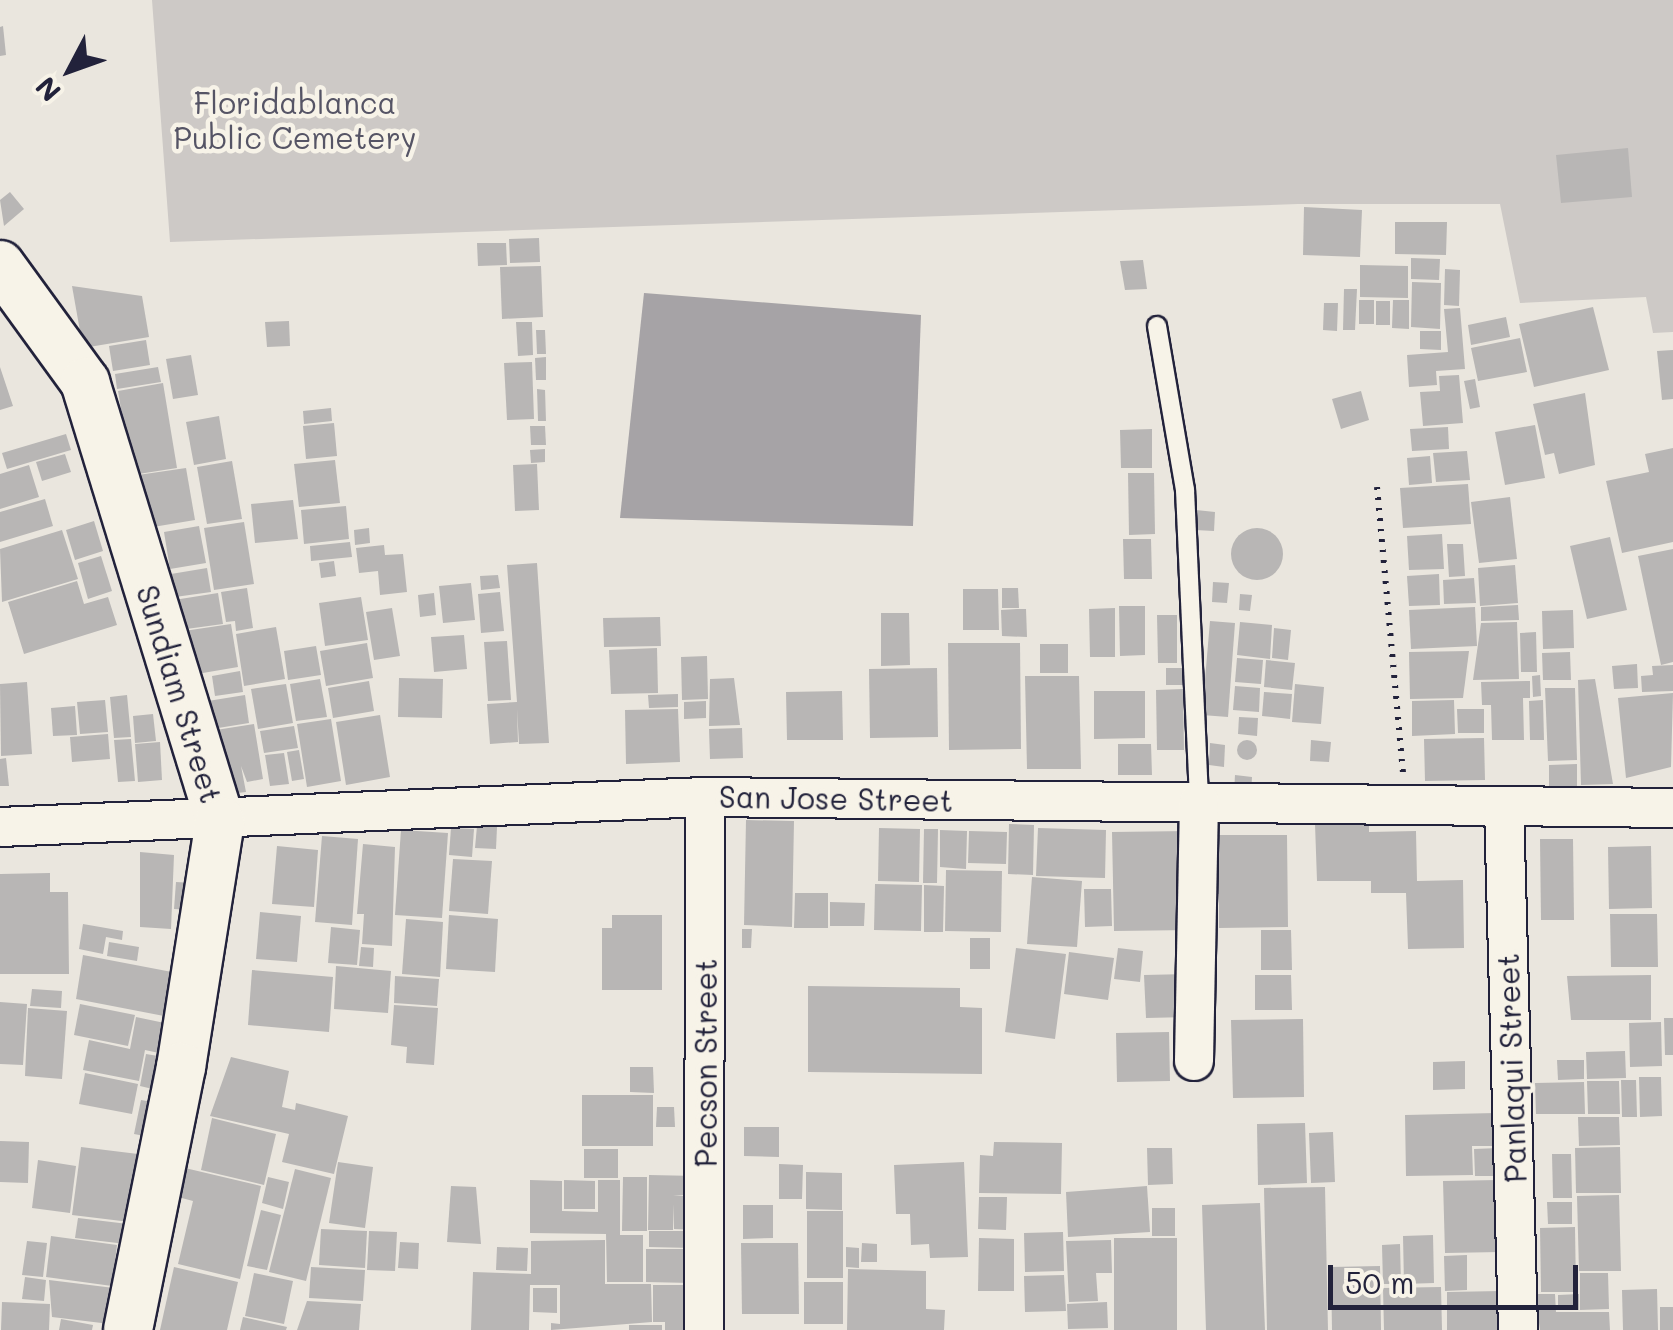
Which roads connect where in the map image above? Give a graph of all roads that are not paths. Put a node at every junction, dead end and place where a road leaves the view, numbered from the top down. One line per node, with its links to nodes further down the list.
1 (0, 266): 7 (street, Sundiam Street)
2 (1157, 326): 4 (lane)
3 (705, 796): 4 (street, San Jose Street); 7 (street, San Jose Street); 11 (street, Pecson Street)
4 (1199, 801): 5 (street, San Jose Street); 9 (street)
5 (1504, 806): 6 (street, San Jose Street); 12 (street, Panlaqui Street)
6 (1673, 808)
7 (220, 821): 8 (street, San Jose Street); 10 (street, Sundiam Street)
8 (0, 827)
9 (1194, 1062)
10 (128, 1330)
11 (704, 1330)
12 (1518, 1330)

